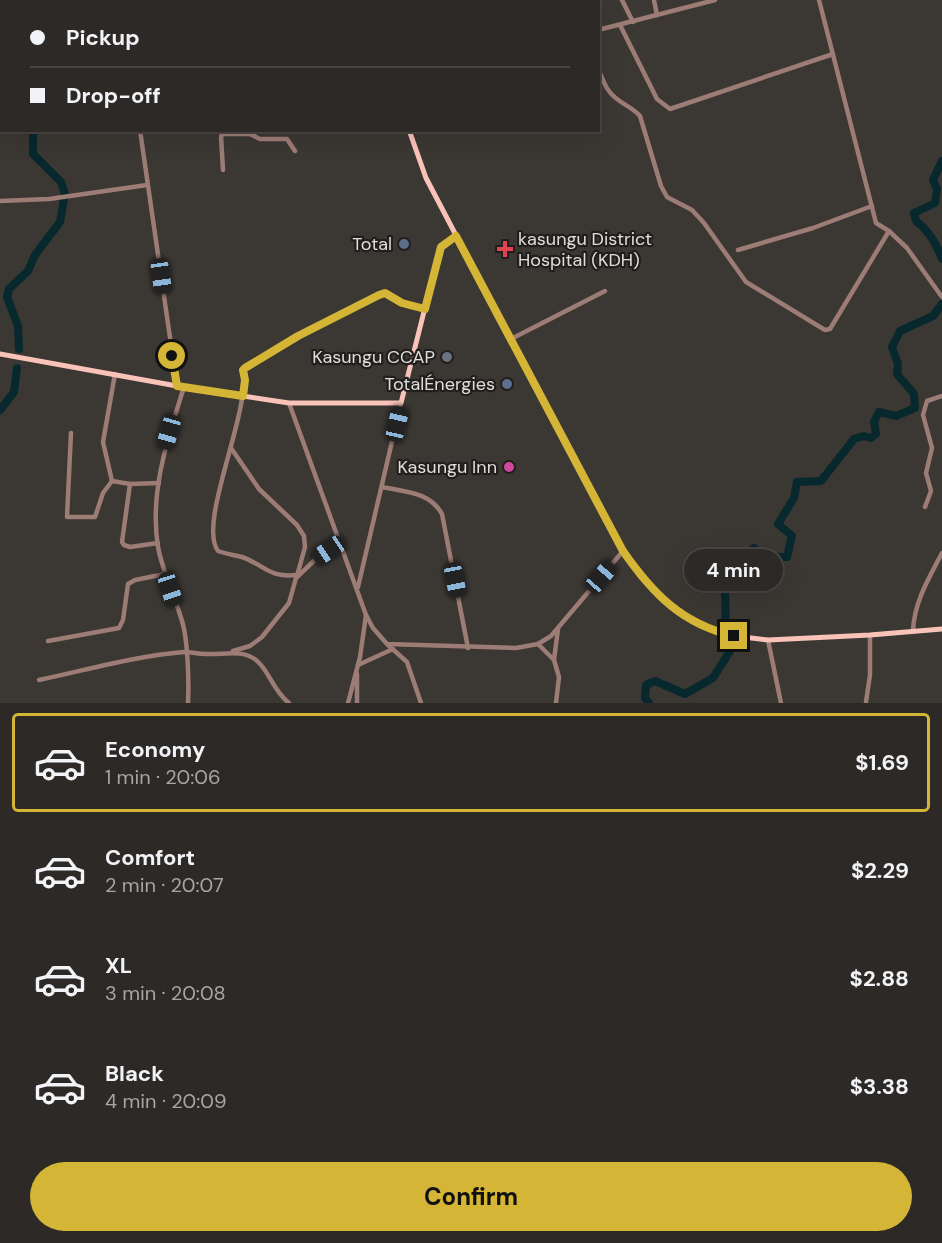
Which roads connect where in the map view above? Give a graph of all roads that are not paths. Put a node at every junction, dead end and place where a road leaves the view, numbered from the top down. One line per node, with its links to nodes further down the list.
1 (622, 0): 7 (street)
2 (654, 0): 6 (street)
3 (715, 0): 5 (street)
4 (819, 0): 10 (street)
5 (696, 2): 6 (street)
6 (657, 15): 7 (street)
7 (633, 22): 8 (street)
8 (620, 25): 9 (street); 10 (street)
9 (600, 30)
10 (833, 54): 19 (street)
11 (600, 73): 20 (street)
12 (140, 132): 17 (street)
13 (251, 132): 15 (street); 16 (street)
14 (410, 132): 21 (main road)
15 (295, 151)
16 (223, 170)
17 (147, 185): 18 (street); 29 (street)
18 (0, 201)
19 (872, 206): 20 (street); 22 (street)
20 (889, 231): 24 (street)
21 (456, 236): 25 (main road); 26 (main road)
22 (738, 250)
23 (605, 291): 26 (street)
24 (942, 297)
25 (425, 309): 31 (street); 34 (main road)
26 (511, 339): 44 (main road)
27 (0, 354): 28 (main road)
28 (115, 374): 29 (main road); 37 (street)
29 (177, 386): 30 (main road)
30 (184, 387): 31 (main road); 38 (street)
31 (243, 396): 33 (main road); 36 (street)
32 (942, 396): 41 (street)
33 (289, 403): 34 (main road); 42 (street)
34 (401, 403): 40 (street)
35 (72, 433): 37 (street)
36 (231, 448): 47 (street); 47 (street)
37 (112, 481): 39 (street)
38 (159, 483): 39 (street); 43 (street)
39 (130, 484): 43 (street)
40 (382, 488): 48 (street); 58 (street)
41 (925, 507)
42 (340, 542): 47 (street); 48 (street)
43 (158, 543): 46 (street)
44 (623, 551): 50 (street); 54 (main road)
45 (942, 553): 52 (street)
46 (165, 574): 55 (street); 60 (street)
47 (297, 577): 61 (street)
48 (357, 589): 49 (street)
49 (366, 615): 56 (street); 63 (street)
50 (558, 627): 57 (street); 62 (street)
51 (942, 629): 52 (main road)
52 (913, 631): 53 (main road)
53 (870, 635): 54 (main road); 65 (street)
54 (768, 640): 72 (street)
55 (48, 641)
56 (387, 644): 58 (street); 59 (street)
57 (538, 644): 58 (street); 62 (street)
58 (468, 648)
59 (393, 649): 63 (street); 70 (street)
60 (186, 652): 61 (street); 64 (street); 66 (street)
61 (230, 652): 67 (street)
62 (554, 660): 71 (street)
63 (358, 667): 68 (street); 69 (street)
64 (39, 680)
65 (866, 702)
66 (188, 703)
67 (289, 703)
68 (348, 703)
69 (357, 703)
70 (421, 703)
71 (555, 703)
72 (781, 703)

